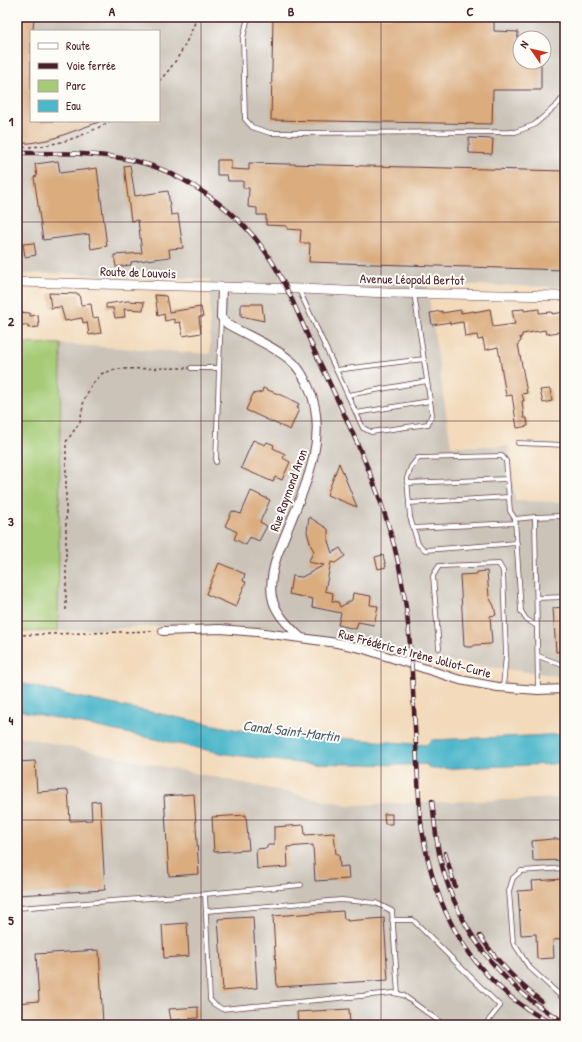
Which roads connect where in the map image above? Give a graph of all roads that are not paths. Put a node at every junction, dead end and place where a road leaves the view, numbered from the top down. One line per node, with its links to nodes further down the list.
1 (248, 17): 2 (lane)
2 (565, 95)
3 (17, 282): 4 (street, Route de Louvois)
4 (222, 287): 5 (street, Route de Louvois); 9 (street)
5 (258, 288): 6 (street, Avenue Léopold Bertot)
6 (298, 289): 7 (street, Avenue Léopold Bertot); 13 (lane)
7 (414, 293): 8 (street, Avenue Léopold Bertot); 10 (lane)
8 (565, 296)
9 (221, 318): 12 (lane); 34 (street, Rue Raymond Aron)
10 (424, 359): 13 (lane); 14 (lane)
11 (192, 368): 12 (lane)
12 (219, 368): 20 (lane)
13 (336, 370): 15 (lane)
14 (427, 381): 15 (lane); 16 (lane)
15 (348, 395): 17 (lane)
16 (430, 401): 17 (lane); 17 (lane)
17 (356, 413)
18 (518, 443): 19 (lane)
19 (565, 444)
20 (216, 462)
21 (507, 479): 22 (lane); 22 (lane); 23 (lane)
22 (408, 483): 24 (lane)
23 (509, 497): 24 (lane); 27 (lane)
24 (409, 503): 28 (lane)
25 (536, 517): 26 (lane); 27 (lane); 31 (lane)
26 (565, 520)
27 (516, 521): 28 (lane); 29 (lane)
28 (413, 528): 29 (lane)
29 (517, 543): 32 (lane)
30 (565, 597): 31 (lane)
31 (537, 598): 32 (lane)
32 (537, 626): 36 (lane)
33 (163, 631): 34 (street, Rue Frédéric et Irène Joliot-Curie)
34 (301, 638): 38 (street, Rue Frédéric et Irène Joliot-Curie)
35 (439, 648): 38 (lane)
36 (538, 656): 37 (lane); 40 (lane)
37 (565, 666)
38 (503, 688): 40 (street, Rue Frédéric et Irène Joliot-Curie)
39 (565, 689): 40 (street, Rue Frédéric et Irène Joliot-Curie)
40 (538, 690)
41 (565, 868): 48 (lane)
42 (302, 885): 43 (lane)
43 (205, 894): 44 (lane); 45 (lane)
44 (17, 908)
45 (206, 911): 46 (lane); 47 (lane)
46 (392, 920): 47 (lane); 50 (lane)
47 (398, 994): 49 (lane)
48 (565, 1000)
49 (444, 1025)
50 (486, 1025)

